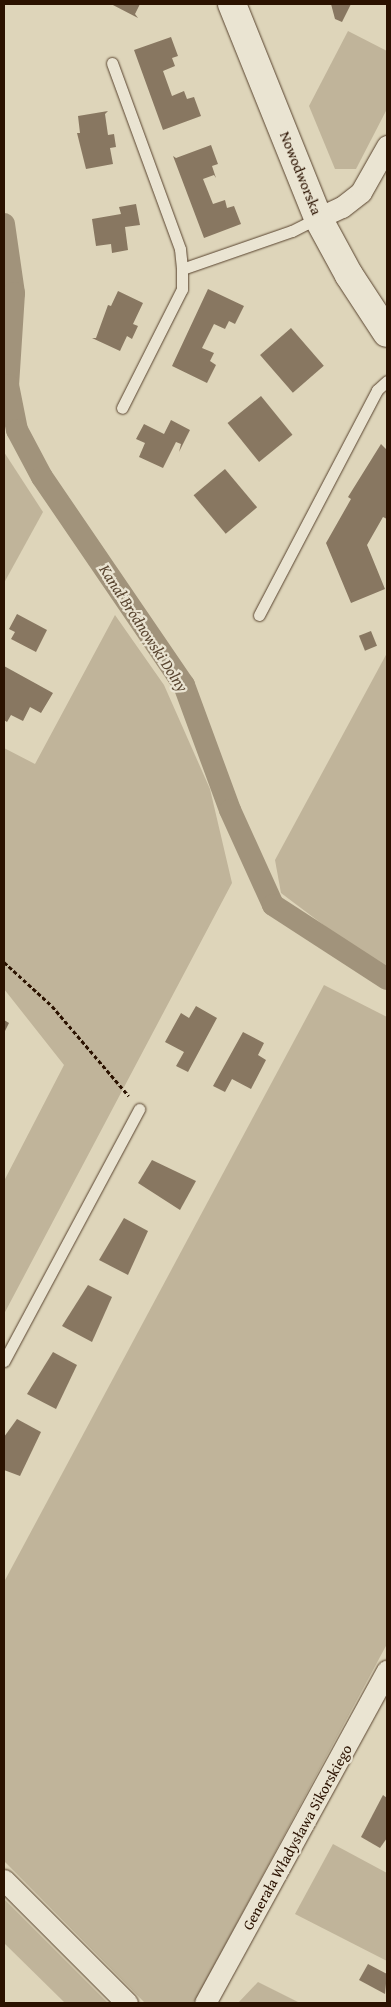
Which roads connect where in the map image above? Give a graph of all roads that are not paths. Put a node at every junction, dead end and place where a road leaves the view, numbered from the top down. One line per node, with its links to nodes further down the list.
1 (232, 4): 4 (main road, Nowodworska)
2 (112, 64): 5 (lane)
3 (387, 146): 4 (street)
4 (318, 218): 5 (lane); 6 (main road, Nowodworska)
5 (182, 270): 8 (lane)
6 (387, 333)
7 (387, 381): 9 (lane)
8 (122, 408)
9 (259, 615)
10 (139, 1109): 11 (lane)
11 (4, 1361)
12 (387, 1671): 15 (street, Generała Władysława Sikorskiego)
13 (4, 1880): 14 (street)
14 (127, 2003)
15 (205, 2003)

